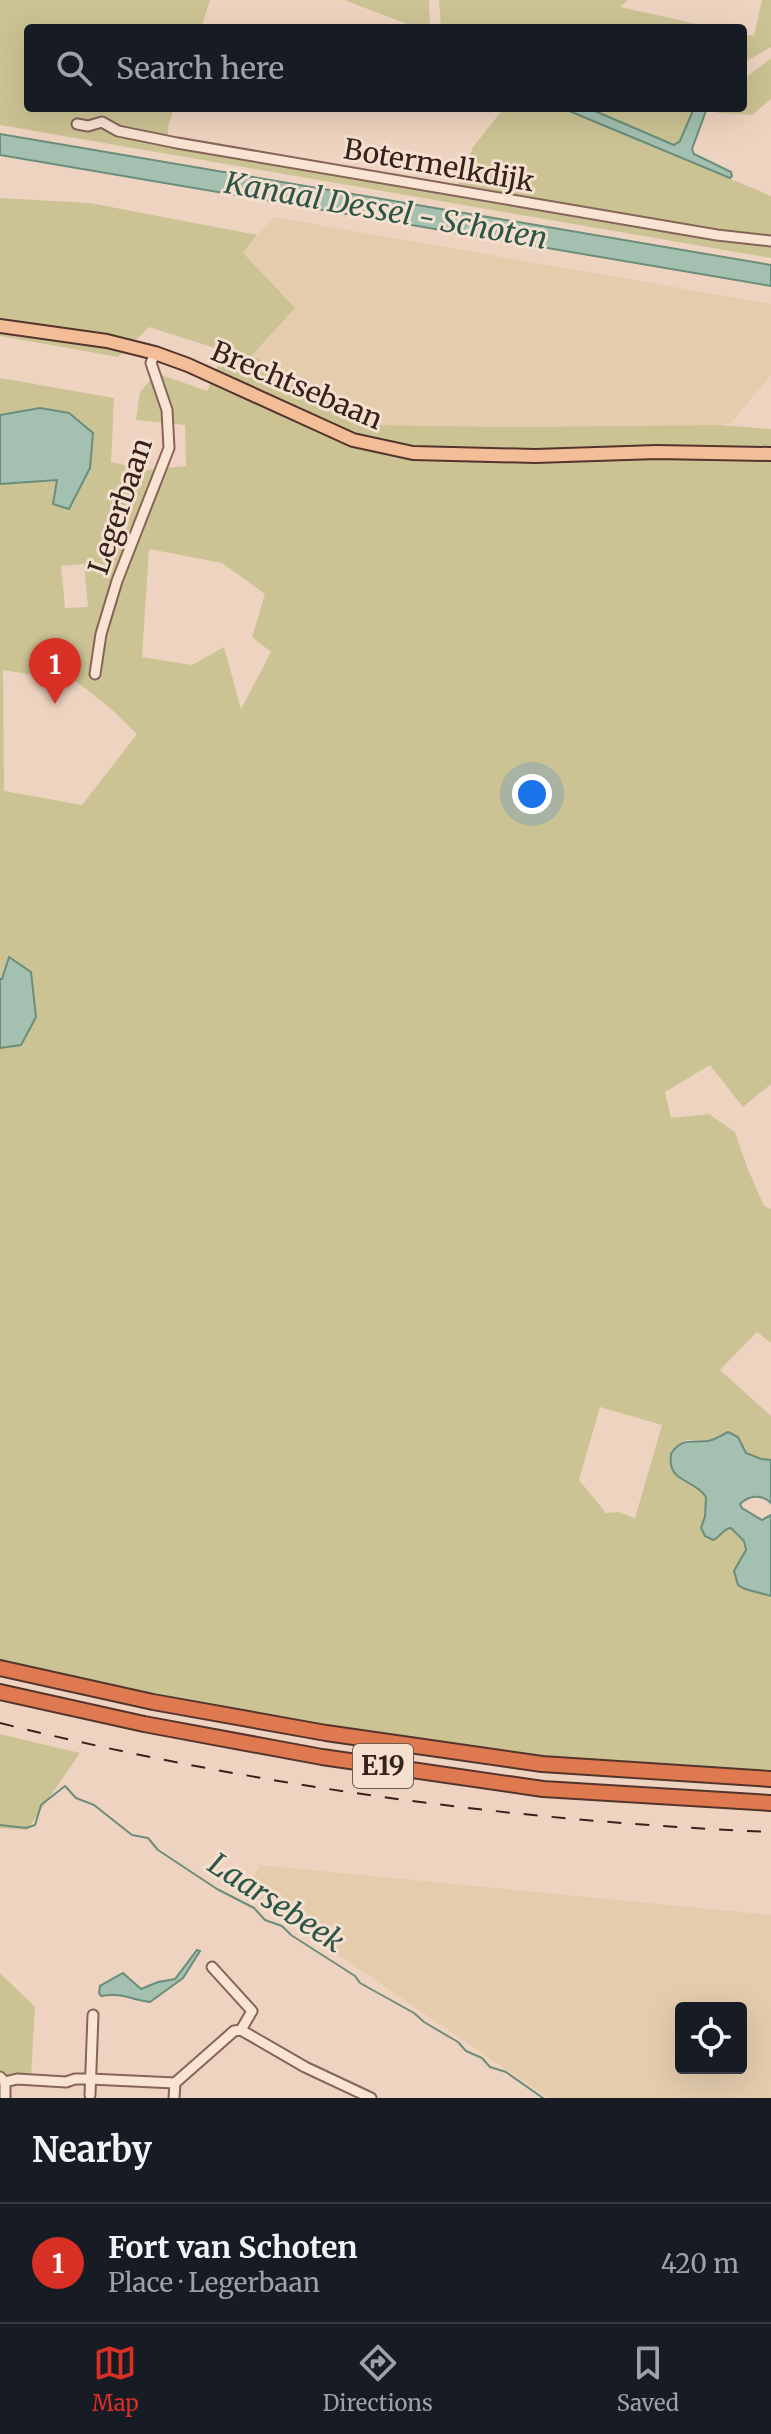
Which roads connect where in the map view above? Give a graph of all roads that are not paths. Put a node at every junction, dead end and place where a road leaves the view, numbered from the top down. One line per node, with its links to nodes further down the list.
1 (77, 124): 2 (street, Botermelkdijk)
2 (771, 241)
3 (0, 326): 4 (main road, Brechtsebaan)
4 (155, 353): 5 (main road, Brechtsebaan); 6 (street, Legerbaan)
5 (771, 454)
6 (95, 674)
7 (0, 1668): 9 (highway, E19)
8 (0, 1692): 10 (highway, E19)
9 (771, 1779)
10 (771, 1803)
11 (212, 1967): 13 (street)
12 (93, 2015): 14 (street)
13 (241, 2030): 16 (street); 20 (street)
14 (90, 2079): 15 (street); 16 (street); 17 (street)
15 (3, 2080): 18 (street)
16 (175, 2083): 19 (street)
17 (90, 2095)
18 (5, 2098)
19 (174, 2098)
20 (371, 2098)

